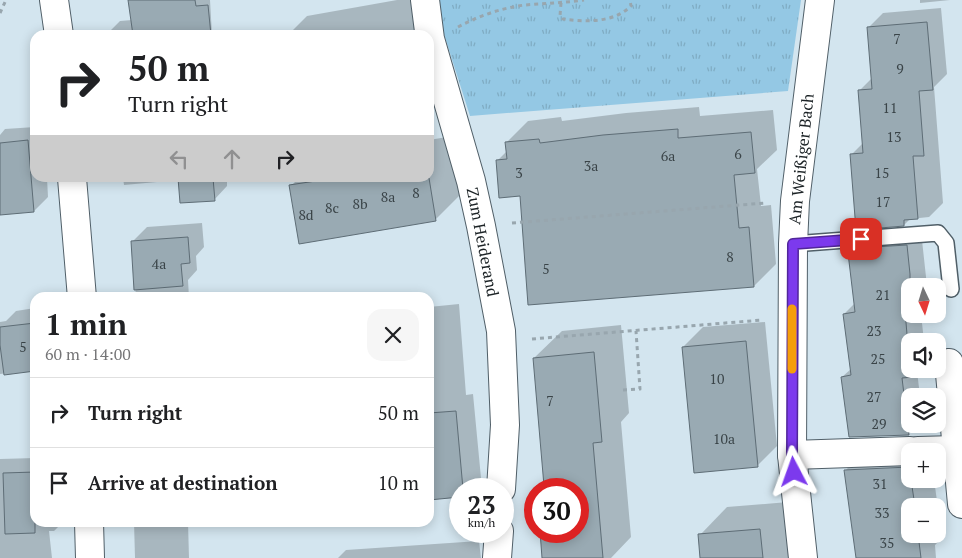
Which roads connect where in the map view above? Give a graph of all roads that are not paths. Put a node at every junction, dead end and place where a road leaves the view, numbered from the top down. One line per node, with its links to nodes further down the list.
1 (54, 0): 4 (street)
2 (425, 0): 5 (street, Zum Heiderand)
3 (820, 0): 8 (street, Am Weißiger Bach)
4 (58, 30)
5 (429, 30)
6 (434, 52): 16 (street, Zum Heiderand)
7 (72, 182): 10 (street)
8 (793, 244): 9 (lane); 15 (street, Am Weißiger Bach)
9 (951, 289)
10 (82, 292)
11 (950, 363): 13 (street)
12 (946, 450): 13 (street)
13 (956, 450): 17 (street)
14 (901, 452): 15 (street)
15 (792, 455): 22 (street, Am Weißiger Bach)
16 (502, 478)
17 (962, 504)
18 (89, 527): 20 (street)
19 (498, 543): 21 (street)
20 (90, 558)
21 (497, 558)
22 (803, 558)

